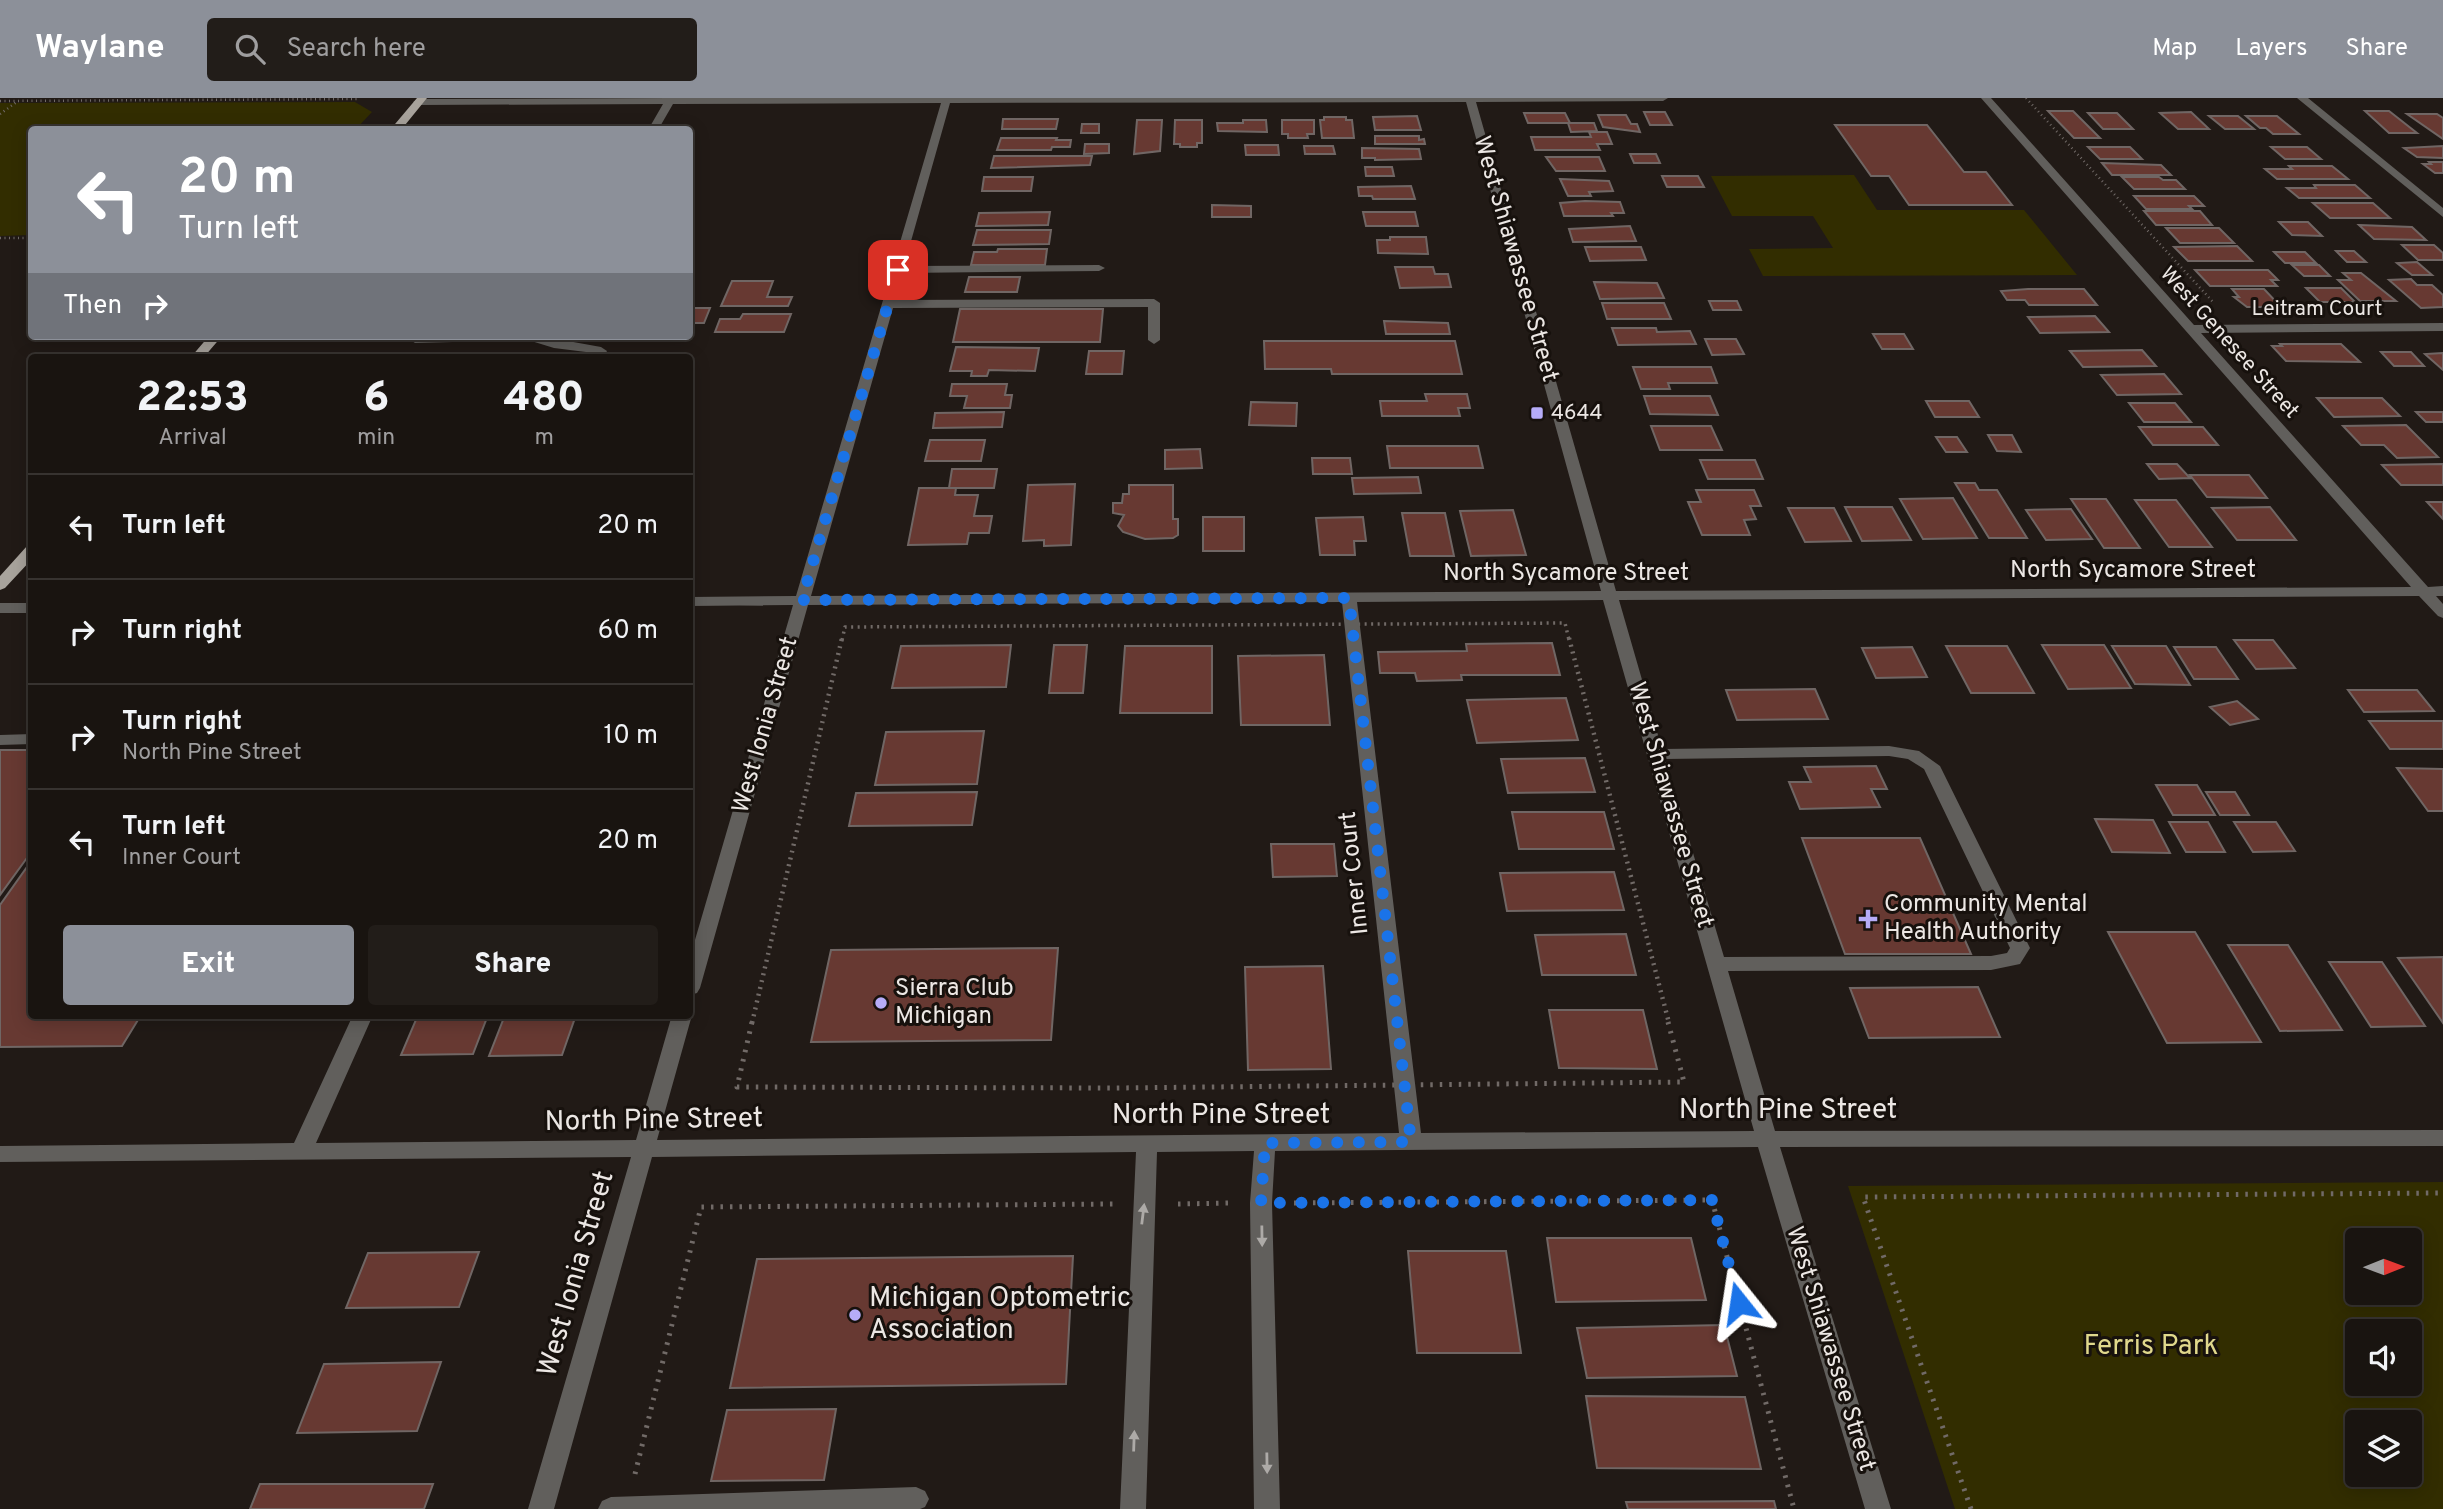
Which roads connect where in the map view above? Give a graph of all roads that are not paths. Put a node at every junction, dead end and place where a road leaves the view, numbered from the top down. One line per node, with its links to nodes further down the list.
1 (1663, 98): 6 (street)
2 (1986, 98): 16 (street, West Genesee Street)
3 (2302, 98): 11 (street)
4 (947, 99): 5 (street); 8 (street); 13 (street, West Ionia Street)
5 (1218, 99): 6 (street)
6 (1470, 99): 26 (street, West Shiawassee Street)
7 (420, 100): 8 (street); 9 (main road)
8 (670, 101): 10 (street)
9 (398, 126)
10 (655, 126)
11 (2443, 214)
12 (1098, 268): 13 (street)
13 (898, 270): 14 (street, West Ionia Street)
14 (888, 303): 19 (street); 28 (street, West Ionia Street)
15 (2443, 327): 16 (street, Leitram Court)
16 (2192, 329): 24 (street, West Genesee Street)
17 (212, 340): 20 (main road)
18 (538, 340): 21 (street)
19 (1154, 340)
20 (200, 354)
21 (600, 354)
22 (28, 554): 23 (main road)
23 (0, 585)
24 (2424, 592): 25 (street, North Sycamore Street); 26 (street, North Sycamore Street); 32 (street, West Genesee Street)
25 (2443, 592)
26 (1610, 597): 27 (street, North Sycamore Street); 35 (street, West Shiawassee Street)
27 (1349, 598): 28 (street, North Sycamore Street); 43 (street, Inner Court)
28 (802, 600): 29 (street, North Sycamore Street); 36 (street, West Ionia Street)
29 (693, 601)
30 (0, 608): 31 (street)
31 (28, 608)
32 (2443, 613)
33 (0, 740): 34 (street)
34 (28, 740)
35 (1656, 754): 37 (street, West Shiawassee Street); 37 (street)
36 (698, 929): 38 (street, West Ionia Street)
37 (1716, 964): 42 (street, West Shiawassee Street)
38 (693, 966)
39 (361, 1019): 47 (street)
40 (681, 1019): 46 (street, West Ionia Street)
41 (2443, 1138): 42 (street, North Pine Street)
42 (1767, 1139): 43 (street, North Pine Street); 55 (street, West Shiawassee Street)
43 (1411, 1142): 44 (street, North Pine Street)
44 (1265, 1143): 45 (street, North Pine Street); 54 (street, one-way to 54)
45 (1147, 1144): 46 (street, North Pine Street); 53 (street, one-way to 45)
46 (643, 1148): 47 (street, North Pine Street); 51 (street, West Ionia Street)
47 (301, 1152): 48 (street, North Pine Street)
48 (0, 1154)
49 (916, 1499): 50 (street)
50 (627, 1508): 52 (street)
51 (541, 1509)
52 (611, 1509)
53 (1133, 1509)
54 (1267, 1509)
55 (1878, 1509)

